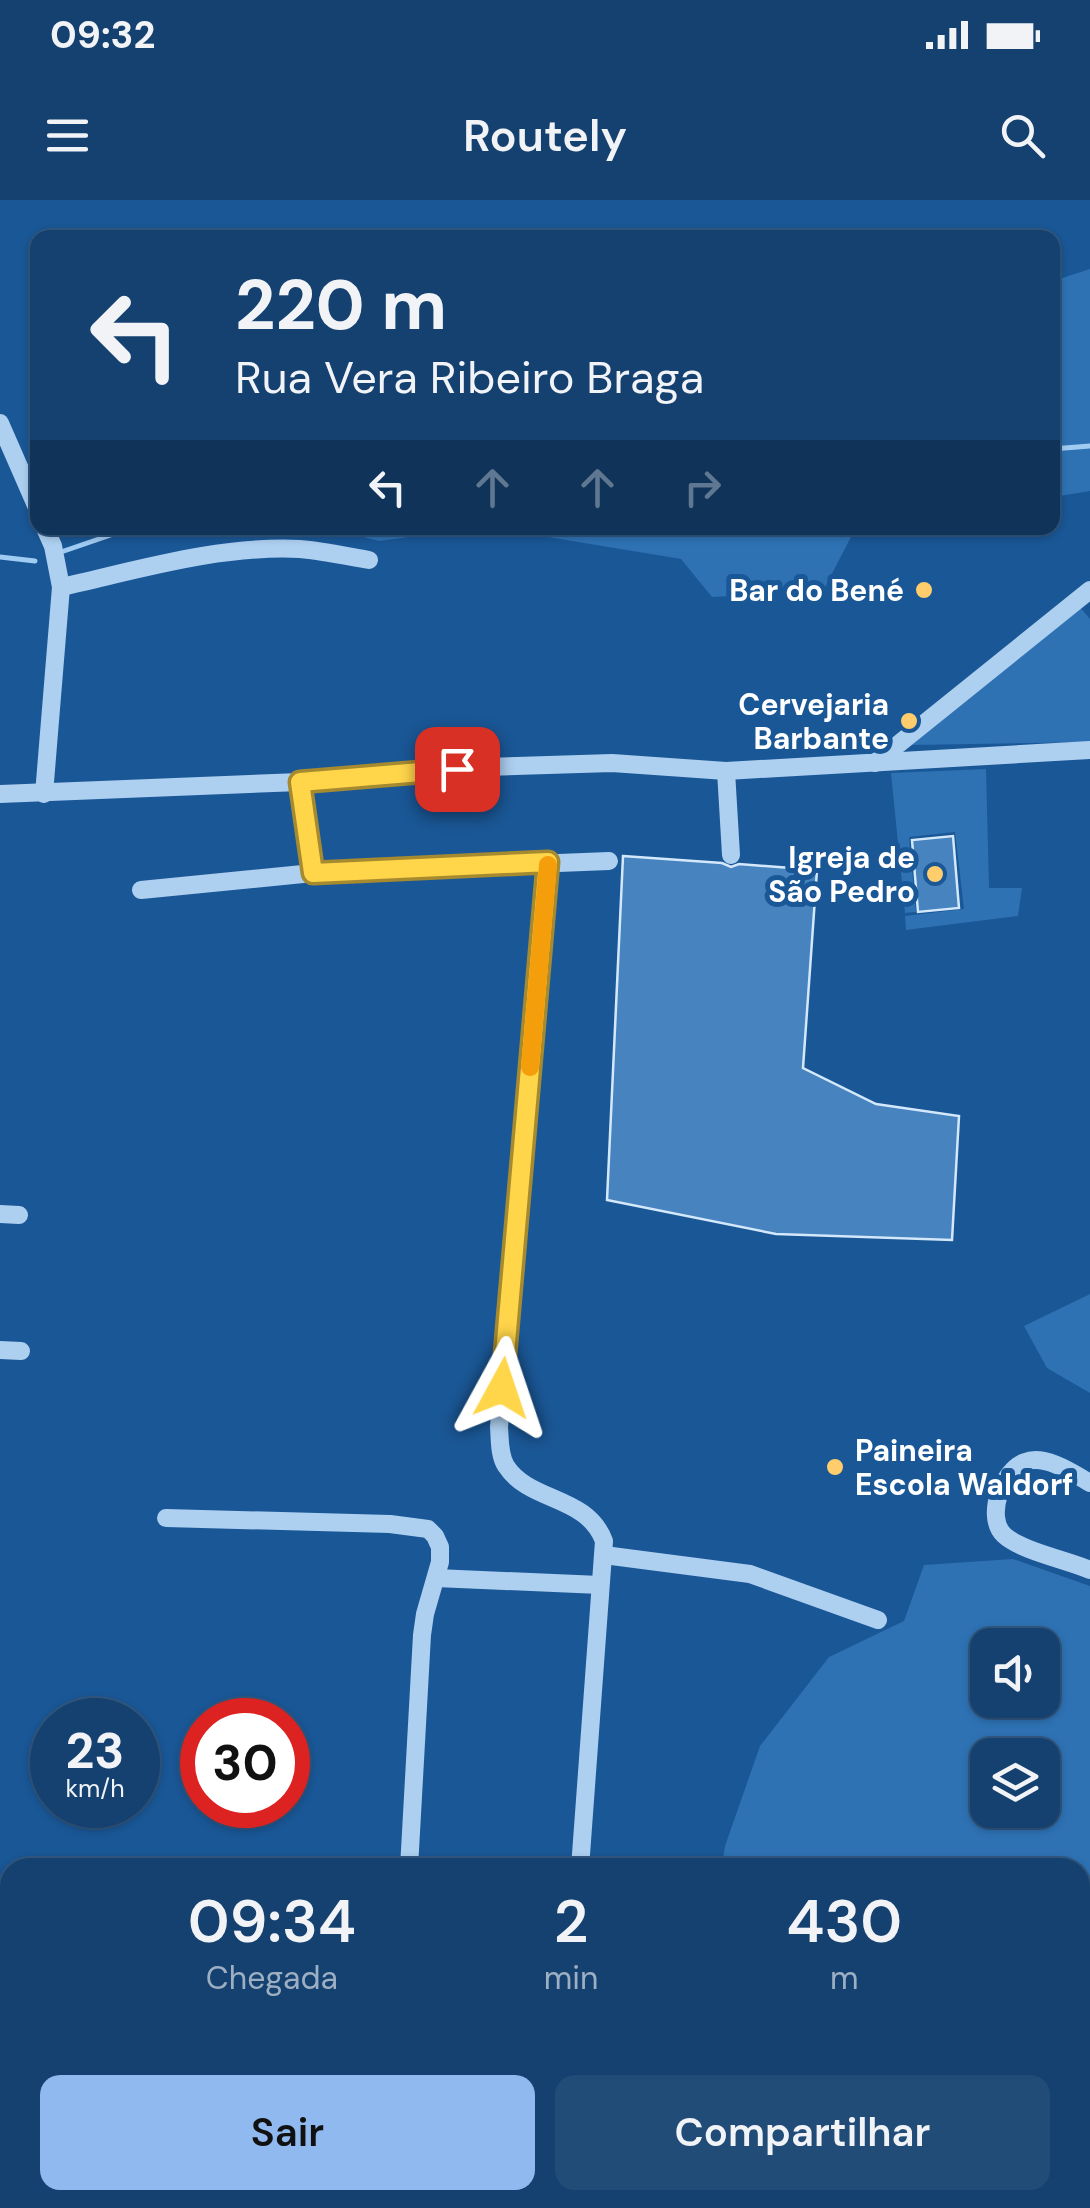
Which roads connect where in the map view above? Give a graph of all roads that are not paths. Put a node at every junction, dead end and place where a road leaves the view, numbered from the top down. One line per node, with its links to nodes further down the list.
1 (0, 423): 2 (street)
2 (30, 492)
3 (48, 535): 5 (street)
4 (369, 560): 5 (street)
5 (61, 587): 12 (street)
6 (1090, 590): 8 (street)
7 (1090, 750): 8 (street)
8 (874, 764): 9 (street)
9 (726, 771): 10 (street); 13 (street)
10 (300, 782): 12 (street); 16 (street)
11 (0, 794): 12 (street)
12 (44, 794)
13 (732, 855)
14 (609, 861): 15 (street)
15 (548, 862): 16 (street); 22 (street)
16 (313, 873): 17 (street)
17 (141, 890)
18 (0, 1350): 19 (street)
19 (21, 1351)
20 (1090, 1482): 23 (street)
21 (166, 1518): 24 (street)
22 (604, 1555): 25 (street); 26 (street)
23 (1090, 1570)
24 (436, 1578): 25 (street); 27 (street)
25 (600, 1585): 28 (street)
26 (878, 1620)
27 (410, 1858)
28 (581, 1858)

